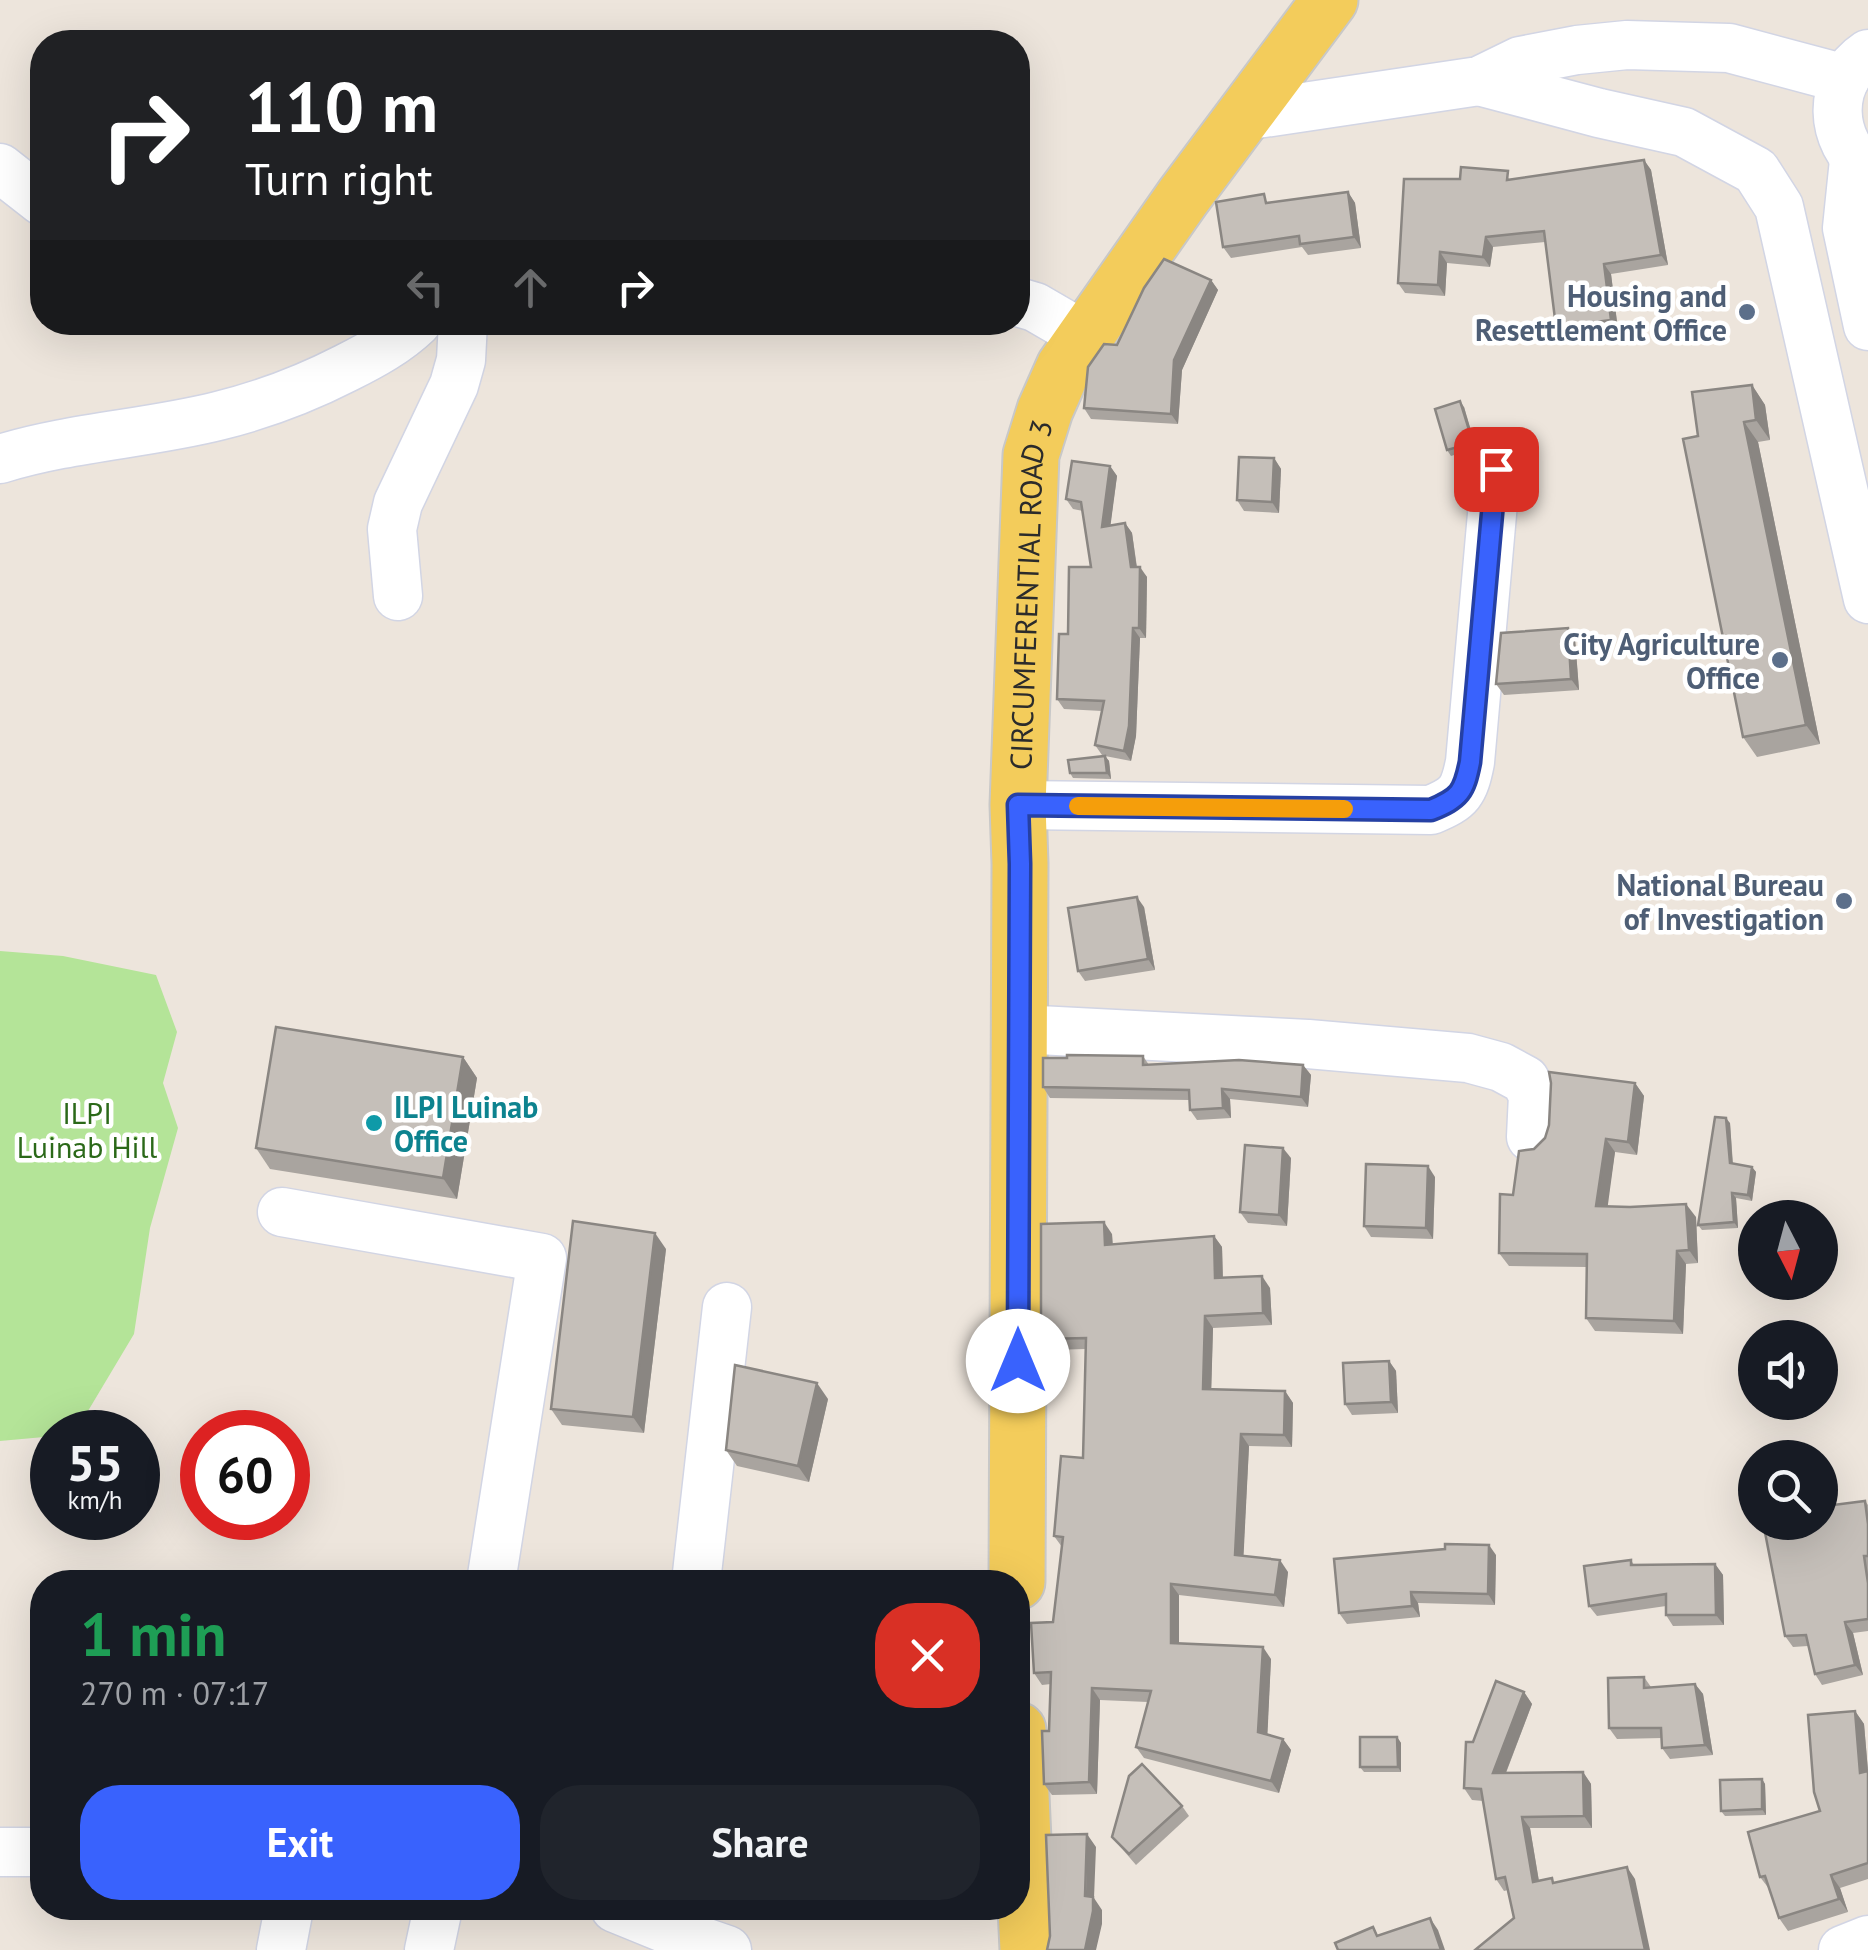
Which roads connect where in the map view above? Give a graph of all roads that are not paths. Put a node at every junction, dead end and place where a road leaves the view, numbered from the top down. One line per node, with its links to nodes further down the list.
1 (1330, 0): 4 (main road, CIRCUMFERENTIAL ROAD 3)
2 (1856, 66): 3 (street); 5 (street)
3 (1479, 82): 4 (street); 17 (street)
4 (1244, 116): 13 (main road, CIRCUMFERENTIAL ROAD 3)
5 (1861, 165): 8 (street)
6 (0, 168): 7 (street)
7 (30, 192)
8 (1858, 221): 9 (street)
9 (1866, 304)
10 (1030, 305): 13 (street)
11 (402, 335): 14 (street)
12 (462, 335): 16 (street)
13 (1085, 336): 18 (main road, CIRCUMFERENTIAL ROAD 3)
14 (0, 459)
15 (1496, 469): 18 (street)
16 (398, 596)
17 (1868, 599)
18 (1018, 805): 19 (main road, CIRCUMFERENTIAL ROAD 3)
19 (1019, 1029): 20 (street); 25 (main road, CIRCUMFERENTIAL ROAD 3)
20 (1531, 1137)
21 (282, 1212): 23 (street)
22 (728, 1307): 24 (street)
23 (493, 1570)
24 (697, 1570)
25 (1018, 1570)
26 (0, 1852): 27 (street)
27 (30, 1852)
28 (286, 1920): 33 (street)
29 (435, 1920): 34 (street)
30 (672, 1920): 35 (street)
31 (1027, 1920): 36 (main road)
32 (1868, 1940): 37 (street)
33 (281, 1950)
34 (429, 1950)
35 (727, 1950)
36 (1028, 1950)
37 (1843, 1950)

